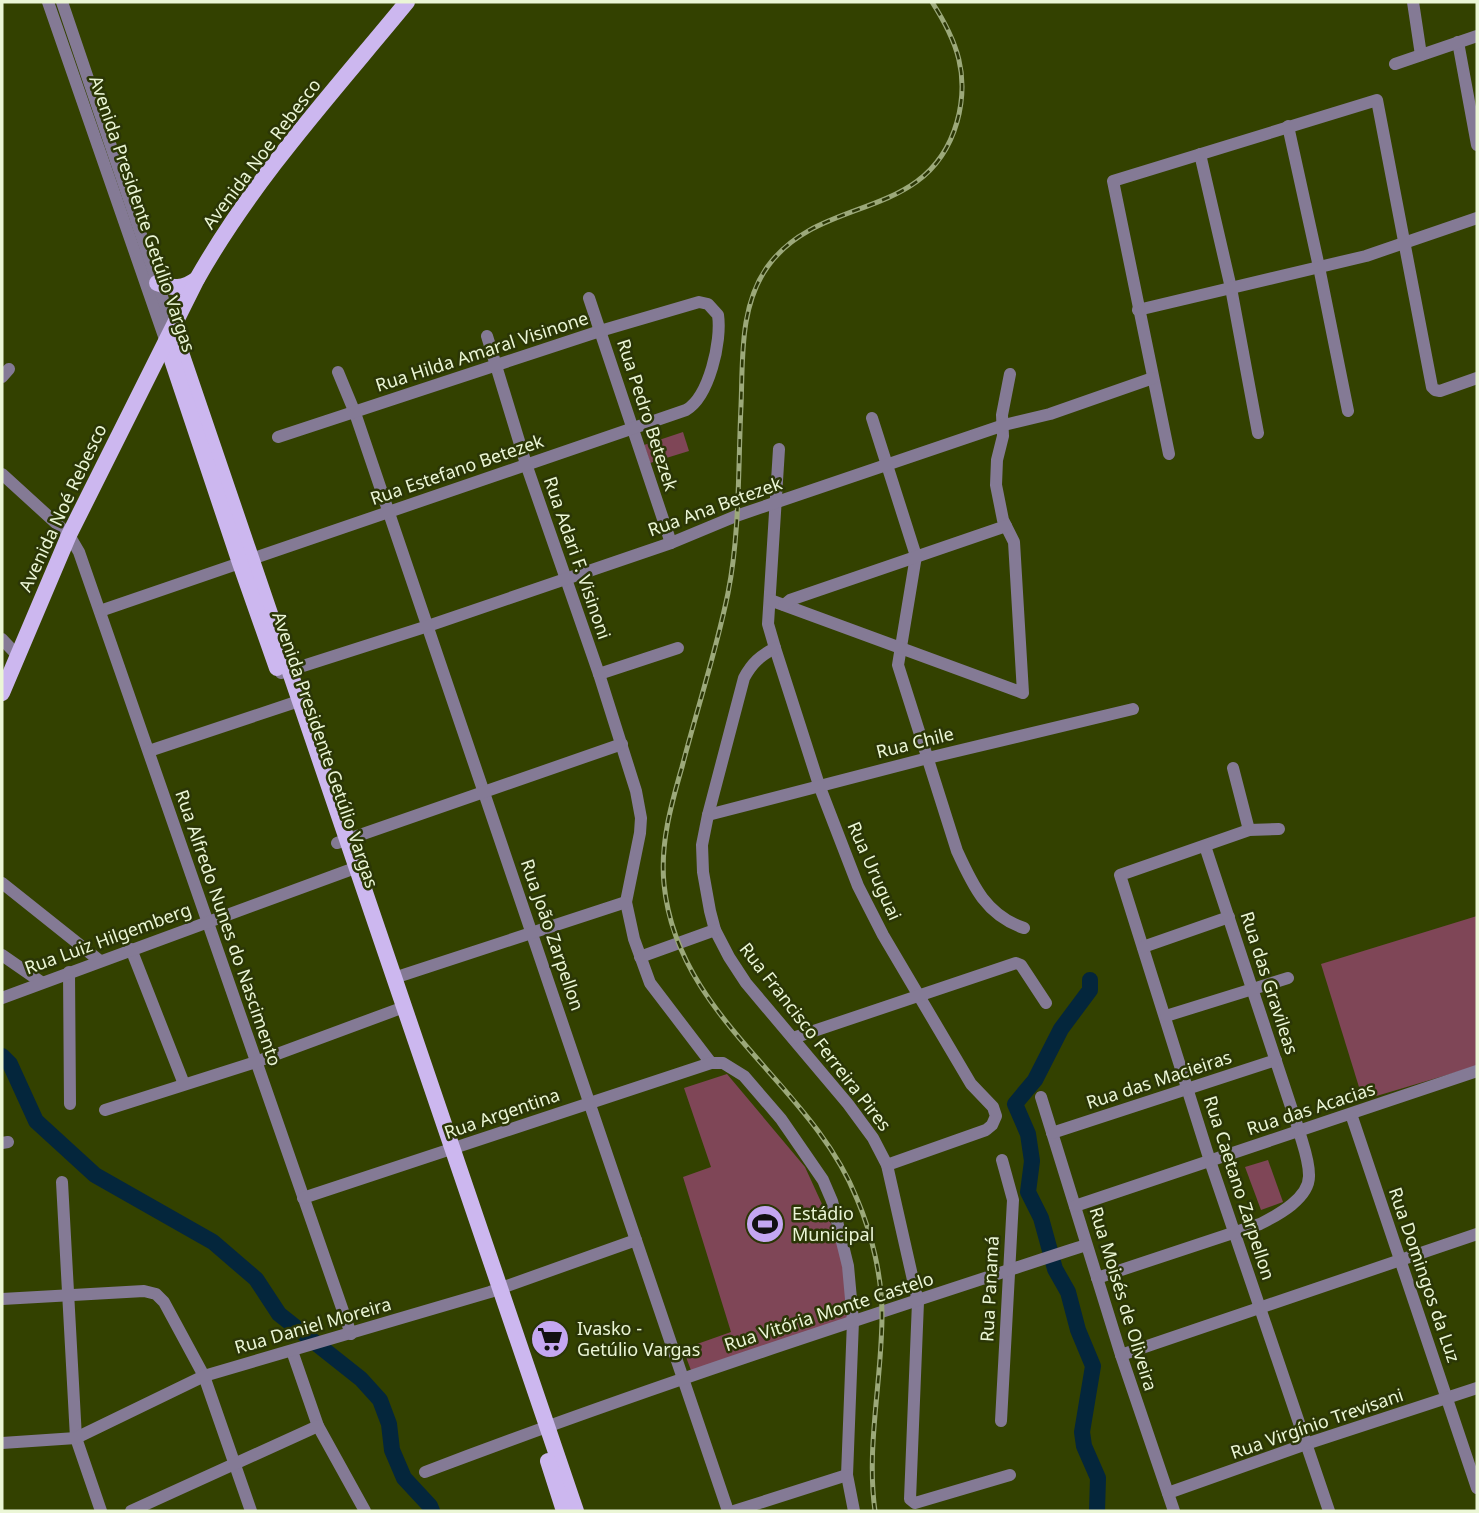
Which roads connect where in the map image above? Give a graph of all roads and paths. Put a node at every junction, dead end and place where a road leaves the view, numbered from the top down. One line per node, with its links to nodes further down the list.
1 (48, 2): 12 (street, Avenida Presidente Getúlio Vargas)
2 (62, 2): 12 (street, Avenida Presidente Getúlio Vargas)
3 (407, 2): 16 (main road, Avenida Noe Rebesco)
4 (1413, 2): 7 (street)
5 (1477, 36): 6 (street)
6 (1458, 42): 7 (street); 10 (street)
7 (1421, 55): 8 (street)
8 (1395, 64)
9 (1288, 126): 11 (street); 14 (street); 15 (street)
10 (1477, 145)
11 (1200, 154): 18 (street); 20 (street)
12 (111, 166): 17 (street, Avenida Presidente Getúlio Vargas); 22 (street, Avenida Presidente Getúlio Vargas)
13 (1477, 218): 14 (street)
14 (1406, 242): 15 (street); 28 (street)
15 (1320, 267): 18 (street); 30 (street)
16 (197, 279): 17 (main road); 22 (main road, Avenida Noe Rebesco)
17 (157, 282): 22 (street, Avenida Presidente Getúlio Vargas)
18 (1231, 288): 20 (street); 35 (street)
19 (589, 298): 21 (street, Rua Pedro Betezek)
20 (1138, 310): 27 (street)
21 (600, 331): 24 (street, Rua Hilda Amaral Visinone); 29 (street, Rua Hilda Amaral Visinone); 34 (street, Rua Pedro Betezek)
22 (169, 336): 45 (main road, Avenida Noé Rebesco); 48 (main road, Avenida Presidente Getúlio Vargas)
23 (487, 336): 24 (street, Rua Adari F. Visinoni)
24 (495, 366): 31 (street, Rua Hilda Amaral Visinone); 39 (street, Rua Adari F. Visinoni)
25 (338, 372): 31 (street, Rua João Zarpellon)
26 (1010, 374): 33 (street)
27 (1153, 378): 33 (street, Rua Ana Betezek); 38 (street)
28 (1477, 378)
29 (686, 410): 34 (street, Rua Estefano Betezek)
30 (1348, 411)
31 (355, 413): 36 (street, Rua Hilda Amaral Visinone); 43 (street, Rua João Zarpellon)
32 (872, 418): 40 (street)
33 (1004, 425): 40 (street, Rua Ana Betezek); 44 (street)
34 (633, 428): 39 (street, Rua Estefano Betezek); 46 (street, Rua Pedro Betezek)
35 (1258, 433)
36 (278, 437)
37 (779, 449): 42 (street, Rua Uruguai)
38 (1169, 454)
39 (526, 464): 43 (street, Rua Estefano Betezek); 49 (street, Rua Adari F. Visinoni)
40 (887, 465): 42 (street, Rua Ana Betezek); 47 (street)
41 (2, 474): 45 (street)
42 (776, 503): 46 (street, Rua Ana Betezek); 50 (street, Rua Uruguai)
43 (389, 513): 48 (street, Rua Estefano Betezek); 53 (street, Rua João Zarpellon)
44 (1006, 526): 47 (street); 57 (street)
45 (69, 535): 52 (street, Rua Alfredo Nunes do Nascimento); 58 (main road, Avenida Noé Rebesco)
46 (671, 543): 49 (street, Rua Ana Betezek)
47 (916, 556): 51 (street); 57 (street)
48 (246, 561): 52 (street, Rua Estefano Betezek); 59 (main road, Avenida Presidente Getúlio Vargas)
49 (566, 579): 53 (street, Rua Ana Betezek); 60 (street, Rua Adari F. Visinoni)
50 (770, 600): 51 (street); 56 (street, Rua Uruguai)
51 (784, 605): 57 (street)
52 (100, 611): 65 (street, Rua Alfredo Nunes do Nascimento)
53 (428, 626): 59 (street, Rua Ana Betezek); 69 (street, Rua João Zarpellon)
54 (2, 639): 58 (street)
55 (678, 648): 60 (street)
56 (775, 648): 68 (street, Rua Uruguai); 70 (street, Rua Francisco Ferreira Pires)
57 (902, 648): 66 (street)
58 (17, 655): 61 (main road, Avenida Noé Rebesco)
59 (284, 672): 62 (main road, Avenida Presidente Getúlio Vargas)
60 (599, 674): 64 (street, Rua Adari F. Visinoni)
61 (2, 693)
62 (294, 703): 65 (street); 73 (main road, Avenida Presidente Getúlio Vargas)
63 (1132, 709): 66 (street, Rua Chile)
64 (622, 744): 69 (street); 77 (street, Rua Adari F. Visinoni)
65 (149, 751): 79 (street, Rua Alfredo Nunes do Nascimento)
66 (928, 758): 68 (street, Rua Chile); 80 (street)
67 (1233, 768): 72 (street)
68 (819, 785): 70 (street, Rua Chile); 93 (street, Rua Uruguai)
69 (484, 792): 73 (street); 82 (street, Rua João Zarpellon)
70 (708, 815): 81 (street, Rua Francisco Ferreira Pires)
71 (1279, 829): 72 (street)
72 (1249, 830): 74 (street)
73 (341, 842): 75 (main road, Avenida Presidente Getúlio Vargas)
74 (1205, 846): 78 (street, Rua das Gravileas); 83 (street, Rua Caetano Zarpellon)
75 (350, 870): 79 (street, Rua Luiz Hilgemberg); 89 (main road, Avenida Presidente Getúlio Vargas); 96 (main road, Avenida Presidente Getúlio Vargas)
76 (2, 883): 87 (street)
77 (626, 902): 82 (street); 86 (street)
78 (1229, 917): 83 (street); 92 (street, Rua das Gravileas)
79 (208, 921): 84 (street, Rua Luiz Hilgemberg); 100 (street, Rua Alfredo Nunes do Nascimento)
80 (1024, 928)
81 (715, 930): 86 (street); 98 (street, Rua Francisco Ferreira Pires)
82 (533, 931): 89 (street); 106 (street, Rua João Zarpellon)
83 (1143, 947): 97 (street, Rua Caetano Zarpellon)
84 (131, 949): 87 (street, Rua Luiz Hilgemberg); 103 (street)
85 (2, 955): 91 (street)
86 (640, 957): 101 (street)
87 (100, 961): 88 (street, Rua Luiz Hilgemberg)
88 (69, 972): 91 (street, Rua Luiz Hilgemberg); 107 (street)
89 (394, 978): 96 (main road, Avenida Presidente Getúlio Vargas)
90 (1288, 978): 92 (street)
91 (41, 982): 94 (street, Rua Luiz Hilgemberg)
92 (1253, 989): 97 (street); 99 (street, Rua das Gravileas)
93 (919, 994): 95 (street); 98 (street); 115 (street, Rua Uruguai)
94 (2, 998)
95 (1046, 1003)
96 (398, 1009): 100 (street); 112 (main road, Avenida Presidente Getúlio Vargas)
97 (1166, 1016): 104 (street, Rua Caetano Zarpellon)
98 (793, 1038): 115 (street, Rua Francisco Ferreira Pires)
99 (1276, 1060): 104 (street, Rua das Macieiras); 110 (street, Rua das Gravileas)
100 (256, 1062): 103 (street); 117 (street, Rua Alfredo Nunes do Nascimento)
101 (711, 1063): 106 (street, Rua Argentina); 131 (street)
102 (1477, 1071): 109 (street, Rua das Acacias)
103 (184, 1084): 108 (street)
104 (1188, 1089): 111 (street, Rua das Macieiras); 114 (street, Rua Caetano Zarpellon)
105 (1041, 1097): 111 (street, Rua Moisés de Oliveira)
106 (590, 1103): 112 (street, Rua Argentina); 121 (street, Rua João Zarpellon)
107 (70, 1104)
108 (105, 1110)
109 (1350, 1114): 110 (street, Rua das Acacias); 123 (street, Rua Domingos da Luz)
110 (1299, 1130): 114 (street, Rua das Acacias); 119 (street, Rua das Gravileas)
111 (1052, 1133): 118 (street, Rua Moisés de Oliveira)
112 (447, 1151): 117 (street, Rua Argentina); 126 (main road, Avenida Presidente Getúlio Vargas)
113 (1002, 1160): 124 (street, Rua Panamá)
114 (1210, 1161): 118 (street, Rua das Acacias); 119 (street, Rua Caetano Zarpellon)
115 (887, 1165): 129 (street, Rua Francisco Ferreira Pires)
116 (62, 1182): 127 (street)
117 (303, 1198): 132 (street, Rua Alfredo Nunes do Nascimento)
118 (1075, 1206): 122 (street, Rua Moisés de Oliveira)
119 (1235, 1233): 125 (street, Rua das Gravileas); 130 (street, Rua Caetano Zarpellon)
120 (1477, 1234): 123 (street)
121 (636, 1240): 126 (street, Rua Daniel Moreira); 136 (street, Rua João Zarpellon)
122 (1086, 1245): 124 (street, Rua Vitória Monte Castelo); 125 (street, Rua Moisés de Oliveira)
123 (1401, 1259): 130 (street); 138 (street, Rua Domingos da Luz)
124 (1008, 1270): 129 (street, Rua Vitória Monte Castelo); 139 (street, Rua Panamá)
125 (1097, 1278): 134 (street, Rua Moisés de Oliveira)
126 (495, 1290): 132 (street, Rua Daniel Moreira); 141 (main road, Avenida Presidente Getúlio Vargas)
127 (68, 1296): 128 (street); 135 (street); 142 (street)
128 (2, 1299)
129 (918, 1302): 131 (street, Rua Vitória Monte Castelo); 148 (street, Rua Francisco Ferreira Pires)
130 (1261, 1309): 134 (street); 144 (street, Rua Caetano Zarpellon)
131 (853, 1321): 136 (street, Rua Vitória Monte Castelo); 147 (street)
132 (351, 1334): 133 (street, Rua Daniel Moreira)
133 (292, 1351): 135 (street, Rua Daniel Moreira); 140 (street)
134 (1121, 1356): 150 (street, Rua Moisés de Oliveira)
135 (204, 1376): 142 (street, Rua Daniel Moreira); 145 (street)
136 (684, 1380): 141 (street, Rua Vitória Monte Castelo); 157 (street, Rua João Zarpellon)
137 (1477, 1388): 138 (street, Rua Virgínio Trevisani)
138 (1446, 1398): 144 (street, Rua Virgínio Trevisani); 149 (street, Rua Domingos da Luz)
139 (1001, 1421)
140 (318, 1426): 145 (street); 154 (street)
141 (542, 1428): 146 (street, Rua Vitória Monte Castelo); 155 (main road, Avenida Presidente Getúlio Vargas); 156 (main road, Avenida Presidente Getúlio Vargas)
142 (76, 1438): 143 (street, Rua Daniel Moreira); 151 (street)
143 (2, 1443)
144 (1306, 1444): 150 (street, Rua Virgínio Trevisani); 161 (street, Rua Caetano Zarpellon)
145 (235, 1462): 152 (street); 153 (street)
146 (425, 1472)
147 (847, 1475): 158 (street); 159 (street)
148 (1010, 1475)
149 (1477, 1488)
150 (1168, 1493): 160 (street, Rua Moisés de Oliveira)
151 (101, 1511)
152 (131, 1511)
153 (251, 1511)
154 (365, 1511)
155 (564, 1511)
156 (576, 1511)
157 (728, 1511)
158 (734, 1511)
159 (854, 1511)
160 (1174, 1511)
161 (1329, 1511)

